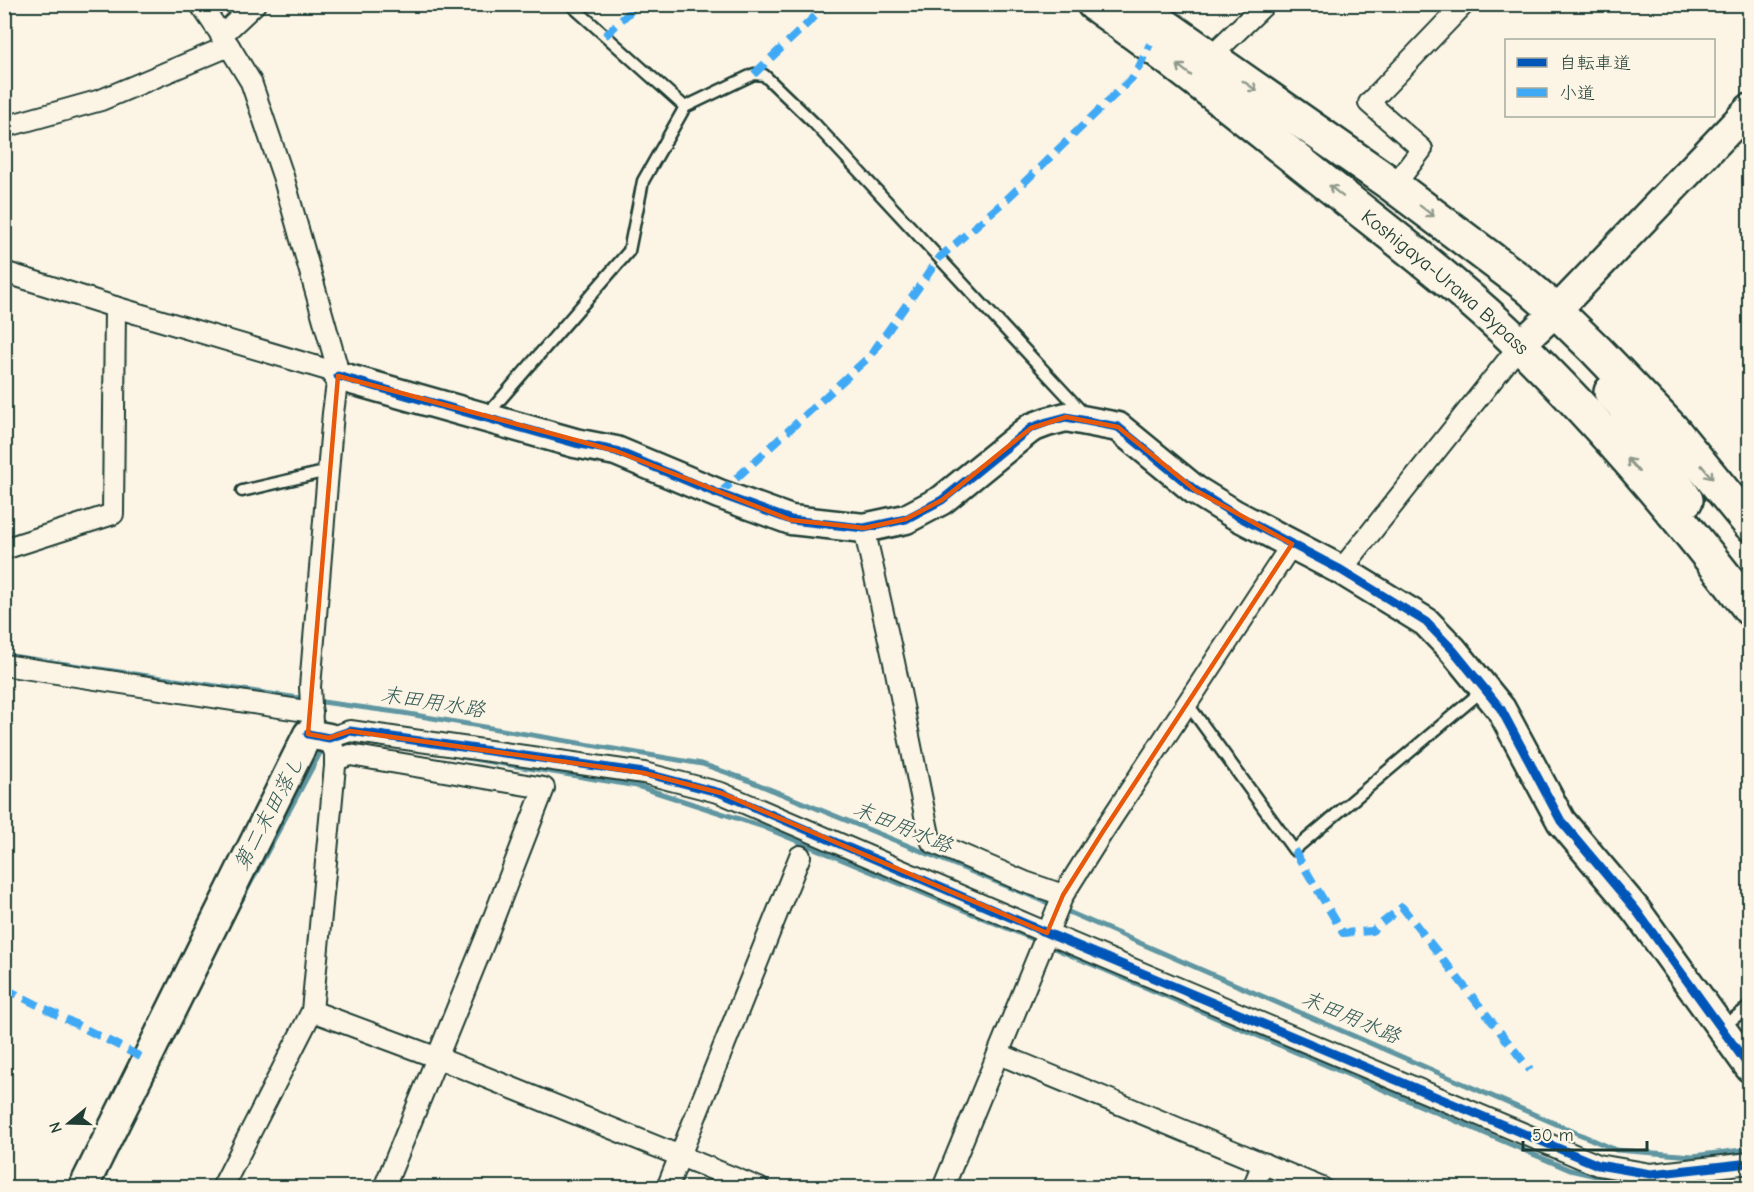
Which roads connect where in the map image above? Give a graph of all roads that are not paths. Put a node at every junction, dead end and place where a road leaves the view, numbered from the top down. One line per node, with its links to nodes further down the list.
1 (200, 4): 8 (street)
2 (255, 4): 8 (street)
3 (570, 4): 10 (lane)
4 (1094, 4): 16 (highway, Koshigaya-Urawa Bypass, one-way to 4)
5 (1134, 4): 9 (highway, Koshigaya-Urawa Bypass)
6 (1265, 4): 9 (street)
7 (1464, 4): 13 (street)
8 (225, 41): 12 (street); 17 (street)
9 (1209, 58): 13 (highway, Koshigaya-Urawa Bypass, one-way to 13)
10 (685, 107): 18 (lane); 19 (lane)
11 (1749, 108): 16 (street)
12 (4, 127)
13 (1394, 186): 16 (highway, Koshigaya-Urawa Bypass, one-way to 16)
14 (4, 272): 15 (street)
15 (115, 307): 17 (street); 25 (street)
16 (1540, 327): 22 (highway, Koshigaya-Urawa Bypass, one-way to 22); 26 (street); 27 (highway, one-way to 16)
17 (338, 374): 18 (street); 20 (street)
18 (484, 418): 23 (street)
19 (1091, 422): 23 (street); 24 (street)
20 (328, 471): 21 (lane); 31 (street)
21 (242, 491)
22 (1747, 515)
23 (864, 528): 33 (street)
24 (1292, 544): 26 (street); 30 (street)
25 (4, 549)
26 (1341, 570): 29 (street)
27 (1749, 609)
28 (4, 665): 31 (street)
29 (1485, 689): 30 (lane); 37 (street)
30 (1187, 703): 33 (street)
31 (321, 736): 34 (street); 36 (street); 39 (street); 44 (street)
32 (800, 856): 41 (street)
33 (1063, 895): 34 (street)
34 (1047, 933): 38 (street); 43 (street)
35 (1749, 1006): 37 (lane)
36 (312, 1011): 39 (street); 45 (street)
37 (1721, 1028): 40 (street)
38 (999, 1054): 42 (street); 49 (street)
39 (438, 1058): 41 (street); 46 (street)
40 (1749, 1068)
41 (680, 1156): 47 (street); 48 (street)
42 (1263, 1163): 50 (street); 51 (street)
43 (1749, 1163)
44 (83, 1188)
45 (222, 1188)
46 (384, 1188)
47 (667, 1188)
48 (759, 1188)
49 (943, 1188)
50 (1253, 1188)
51 (1322, 1188)

